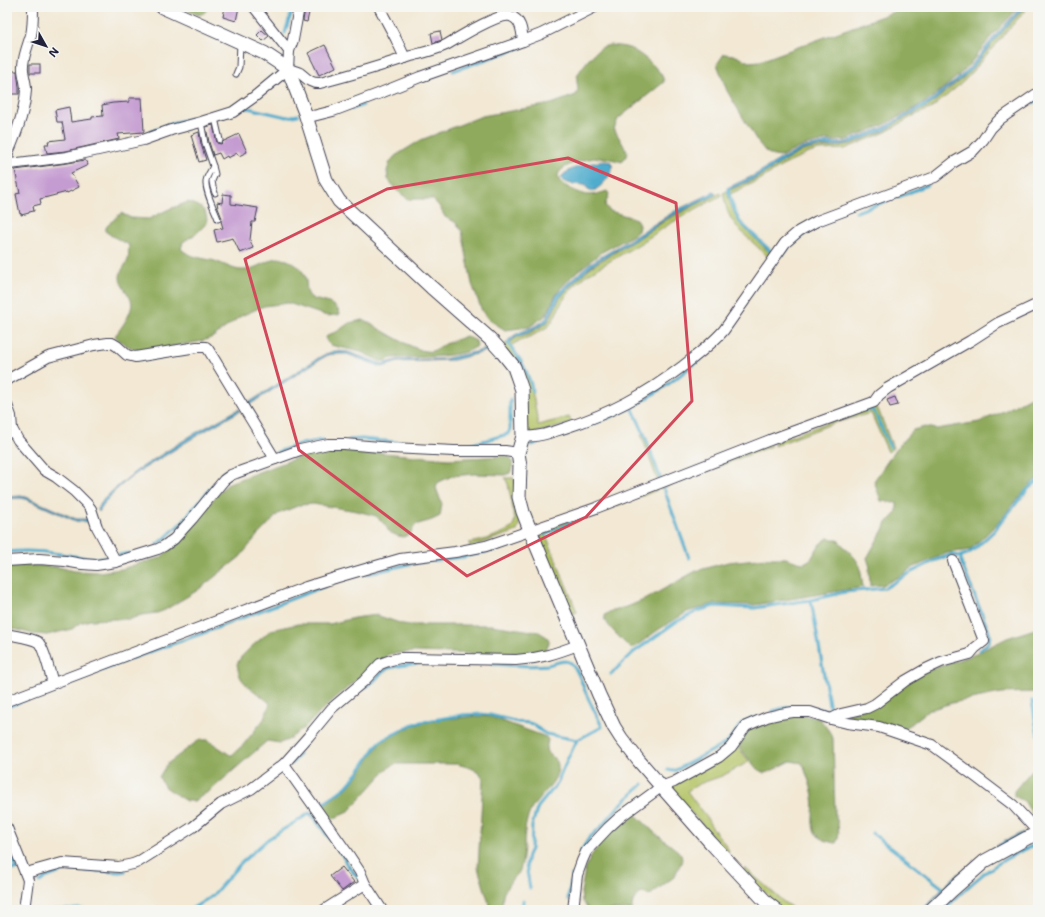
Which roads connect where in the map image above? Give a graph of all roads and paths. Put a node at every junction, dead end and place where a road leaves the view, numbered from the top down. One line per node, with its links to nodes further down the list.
1 (33, 7): 18 (street)
2 (162, 7): 8 (street)
3 (254, 7): 9 (street)
4 (299, 7): 9 (street)
5 (379, 7): 10 (street)
6 (595, 7): 7 (street)
7 (523, 41): 10 (street); 14 (street)
8 (240, 42): 11 (street); 12 (lane)
9 (289, 51): 11 (street)
10 (405, 58): 11 (street)
11 (288, 69): 14 (street); 15 (street)
12 (236, 74)
13 (1038, 93): 27 (street)
14 (305, 113): 27 (street)
15 (215, 118): 16 (street); 17 (lane)
16 (200, 122): 19 (street); 20 (lane)
17 (220, 140)
18 (7, 155)
19 (7, 166)
20 (213, 166): 21 (lane); 22 (lane)
21 (215, 192)
22 (218, 219)
23 (1038, 304): 30 (street)
24 (7, 380): 29 (street)
25 (7, 405): 26 (street)
26 (10, 431): 33 (street)
27 (524, 436): 28 (street)
28 (518, 452): 29 (street); 30 (street)
29 (275, 459): 33 (street)
30 (530, 530): 35 (street); 36 (street)
31 (7, 561): 33 (street)
32 (953, 561): 38 (street)
33 (116, 562)
34 (7, 634): 36 (street)
35 (578, 645): 39 (street); 40 (street)
36 (53, 683): 37 (street)
37 (7, 701)
38 (831, 720): 40 (street); 42 (street)
39 (284, 764): 43 (street); 44 (street)
40 (661, 787): 48 (street); 49 (street)
41 (7, 828): 43 (street)
42 (1038, 833): 50 (street)
43 (26, 873): 45 (street)
44 (366, 884): 46 (street); 47 (street)
45 (24, 910)
46 (324, 910)
47 (382, 910)
48 (573, 910)
49 (776, 910)
50 (931, 910)

